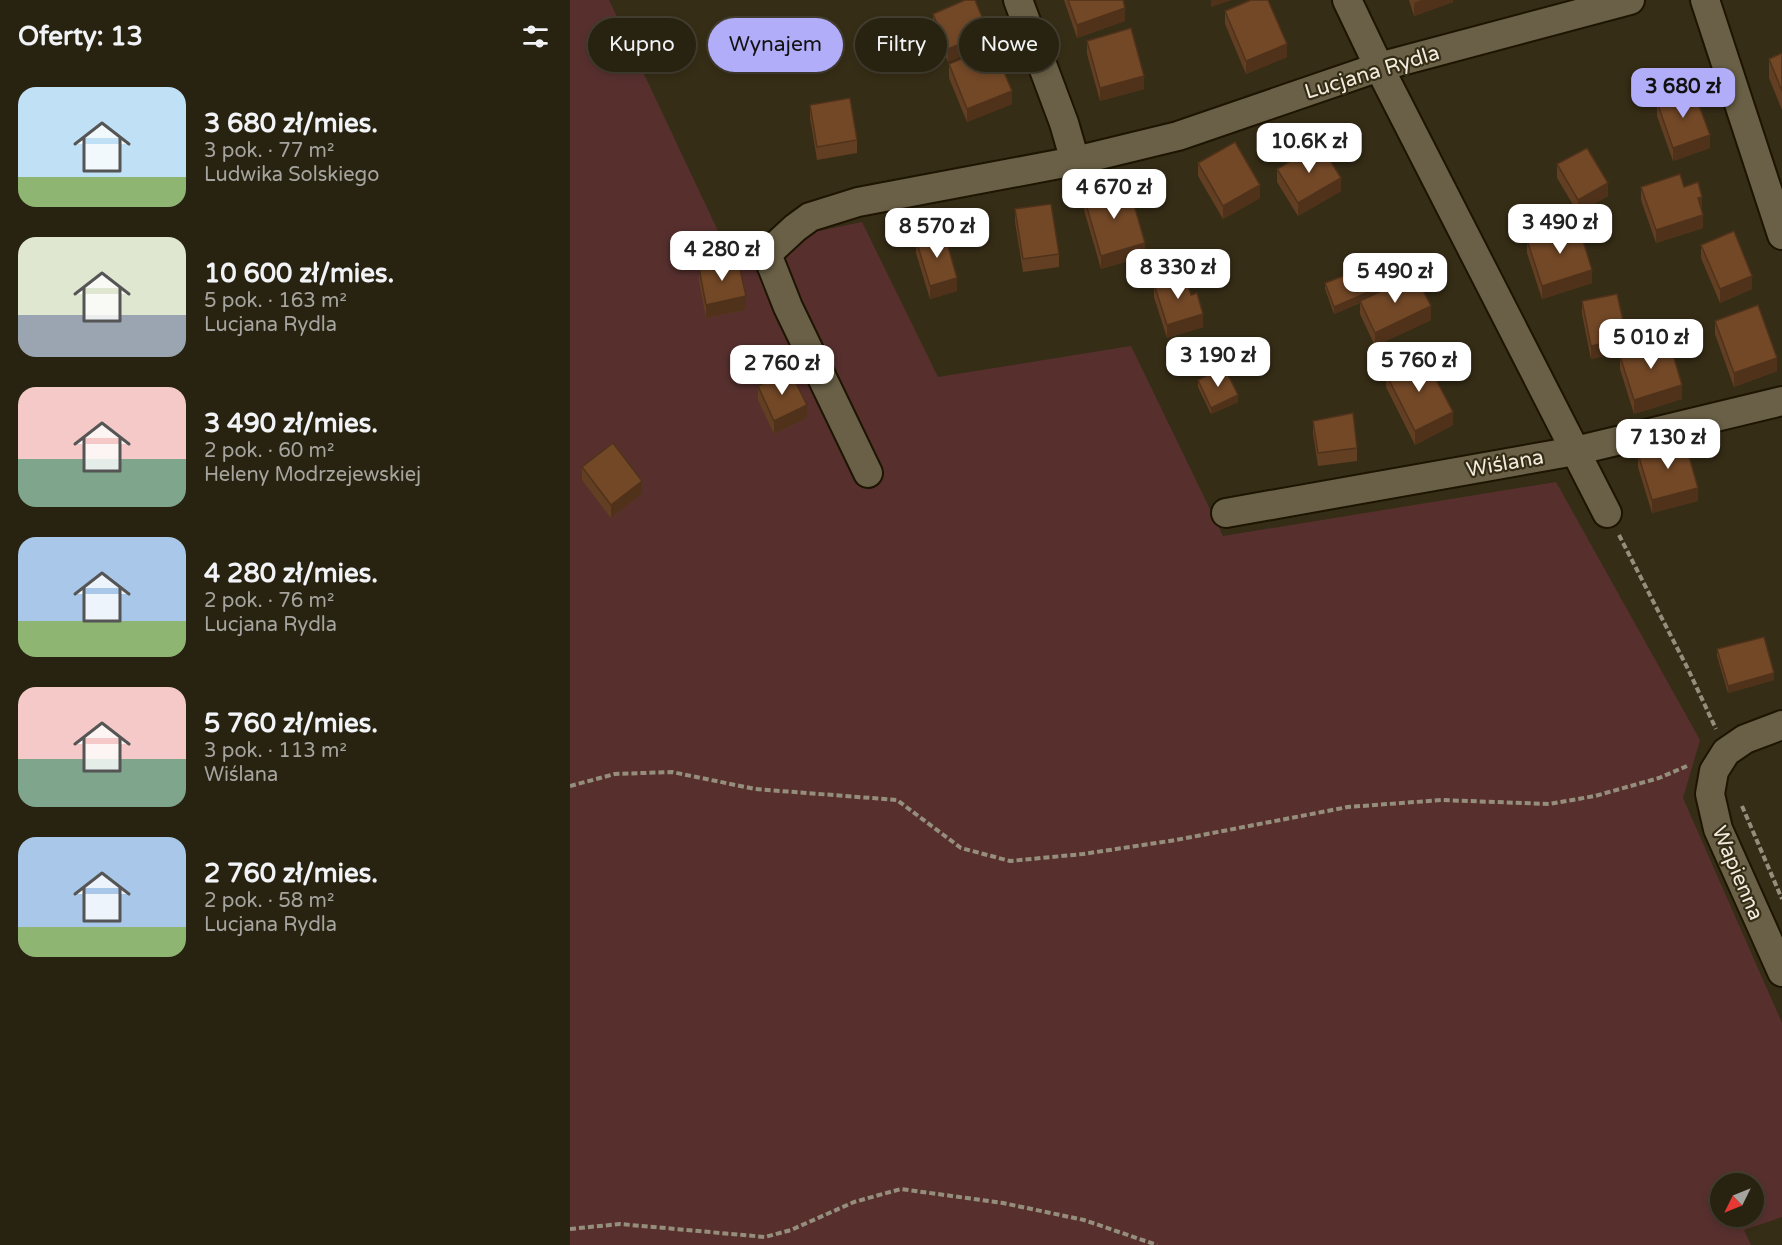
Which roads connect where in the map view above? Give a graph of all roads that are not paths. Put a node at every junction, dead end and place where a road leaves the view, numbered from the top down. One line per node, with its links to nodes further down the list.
1 (1018, 0): 6 (street)
2 (1347, 0): 5 (street)
3 (1630, 0): 5 (street, Lucjana Rydla)
4 (1705, 0): 7 (street)
5 (1379, 67): 6 (street, Lucjana Rydla); 9 (street)
6 (1075, 161): 10 (street, Lucjana Rydla)
7 (1782, 235)
8 (1782, 401): 9 (street, Wiślana)
9 (1575, 451): 11 (street, Wiślana); 12 (street)
10 (867, 473)
11 (1226, 513)
12 (1607, 513)
13 (1782, 725): 14 (street, Wapienna)
14 (1782, 972)

